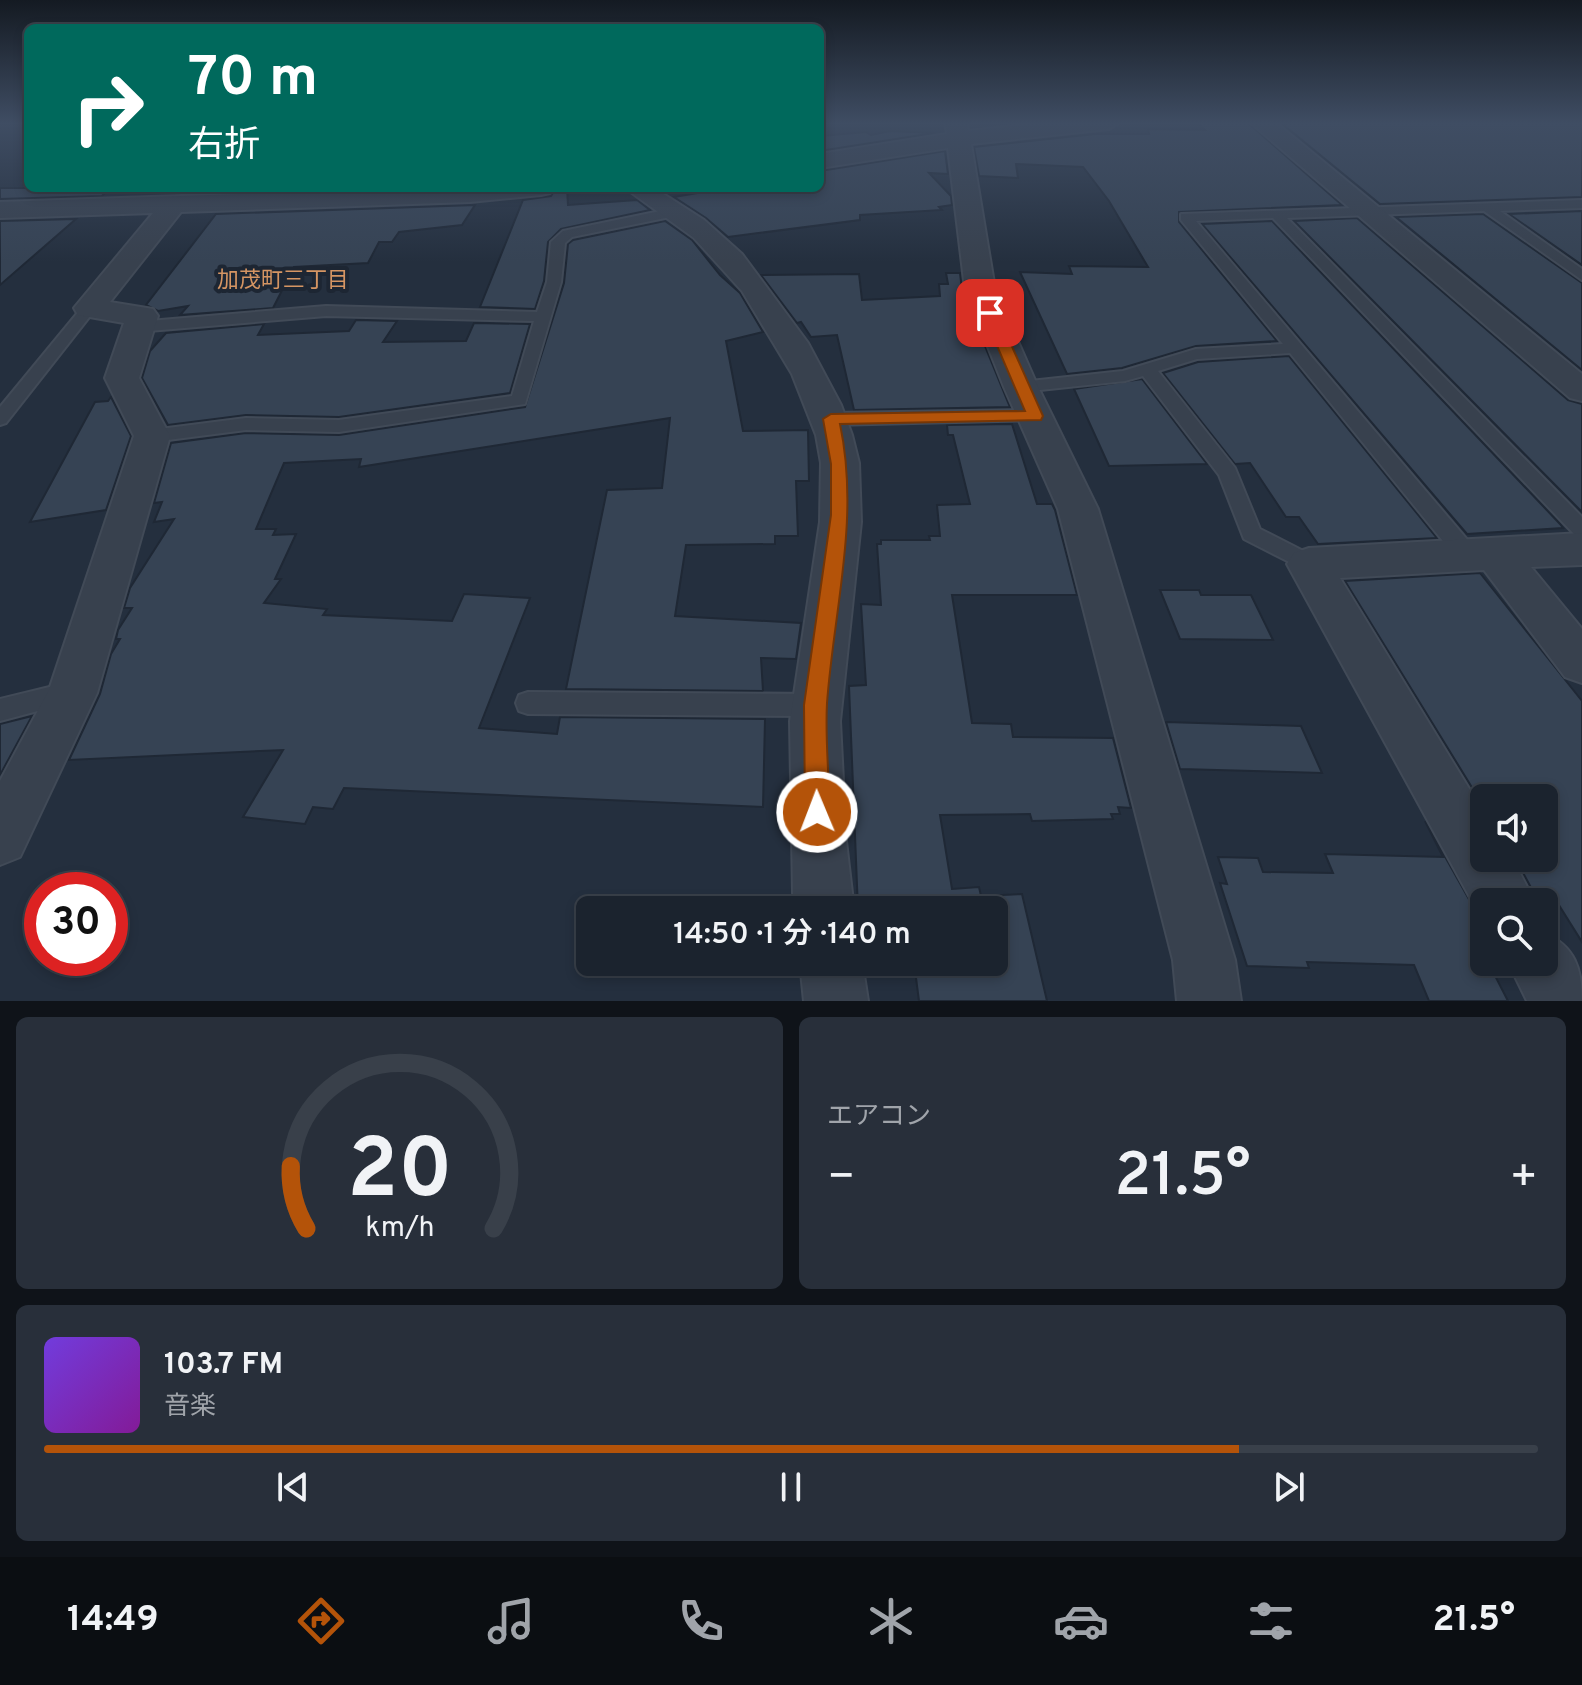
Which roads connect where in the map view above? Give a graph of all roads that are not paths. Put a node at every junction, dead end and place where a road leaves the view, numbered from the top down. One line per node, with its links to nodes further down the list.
1 (963, 169): 21 (street)
2 (1318, 169): 12 (street)
3 (73, 192): 8 (street)
4 (494, 192): 6 (street)
5 (643, 192): 11 (street)
6 (174, 204): 8 (street); 15 (street)
7 (1582, 204): 9 (lane)
8 (36, 209): 10 (street)
9 (1489, 209): 12 (lane); 14 (lane)
10 (0, 210)
11 (675, 212): 16 (lane); 23 (street)
12 (1370, 212): 13 (lane); 20 (street)
13 (1277, 215): 18 (lane); 25 (lane)
14 (1582, 276)
15 (89, 308): 17 (street); 22 (lane)
16 (544, 317): 17 (lane); 24 (lane)
17 (137, 327): 24 (street)
18 (1295, 348): 19 (lane); 27 (lane)
19 (1147, 369): 21 (lane); 28 (lane)
20 (1582, 391)
21 (1028, 401): 23 (lane); 39 (street)
22 (0, 419)
23 (831, 419): 32 (street)
24 (152, 436): 30 (street)
25 (1582, 530)
26 (1582, 549): 27 (street)
27 (1482, 556): 28 (street); 29 (street)
28 (1309, 564): 35 (street)
29 (1582, 663)
30 (72, 693): 33 (lane); 34 (street)
31 (528, 703): 32 (lane)
32 (816, 705): 36 (street)
33 (0, 710)
34 (0, 838)
35 (1497, 888)
36 (822, 896)
37 (833, 976): 38 (street)
38 (836, 1001)
39 (1209, 1001)

